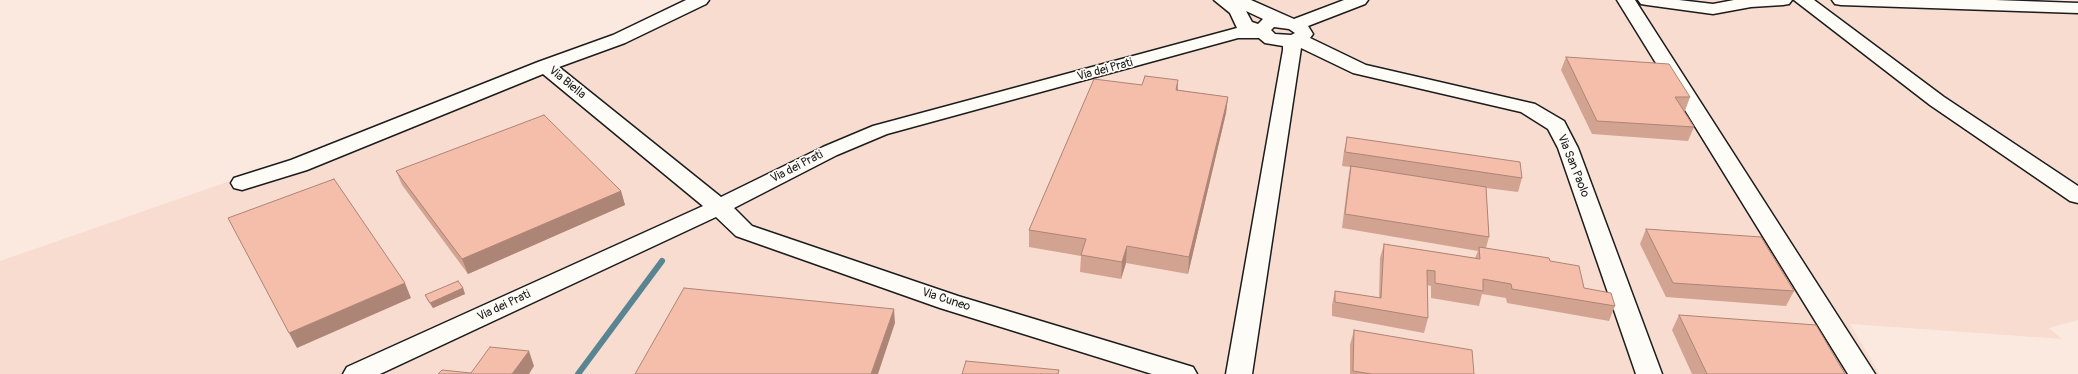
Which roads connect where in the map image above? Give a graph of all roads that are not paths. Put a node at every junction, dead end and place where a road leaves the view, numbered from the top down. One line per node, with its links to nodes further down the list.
1 (700, 0): 13 (street, Via Biella)
2 (1223, 0): 11 (street)
3 (1237, 0): 12 (street)
4 (1359, 0): 12 (street)
5 (1626, 0): 21 (street)
6 (1647, 0): 7 (street)
7 (1783, 0)
8 (1803, 0): 15 (street)
9 (1841, 0): 10 (street)
10 (2078, 8)
11 (1262, 31): 12 (street); 16 (street, Via dei Prati)
12 (1293, 32): 19 (street); 20 (street, Via San Paolo)
13 (546, 66): 14 (street); 16 (street, Via Biella)
14 (242, 183)
15 (2078, 196)
16 (719, 207): 17 (street, Via dei Prati); 18 (street, Via Cuneo)
17 (356, 374)
18 (1184, 374)
19 (1239, 374)
20 (1649, 374)
21 (1862, 374)

